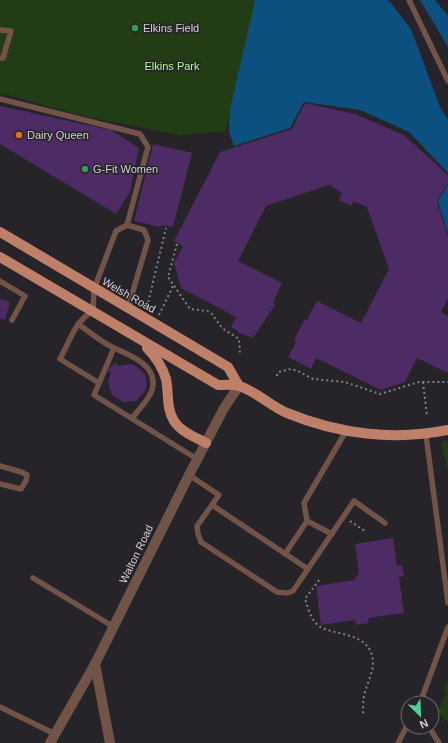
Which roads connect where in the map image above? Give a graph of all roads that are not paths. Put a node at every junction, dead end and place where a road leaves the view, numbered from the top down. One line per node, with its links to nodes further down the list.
1 (409, 0): 4 (lane)
2 (0, 30): 3 (lane)
3 (0, 58)
4 (448, 81)
5 (0, 99): 6 (lane)
6 (127, 225): 10 (lane); 11 (lane)
7 (0, 232): 10 (main road, Welsh Road)
8 (0, 257): 12 (main road)
9 (0, 281): 13 (lane)
10 (94, 289): 11 (main road, Welsh Road); 12 (lane)
11 (128, 308): 18 (main road, Welsh Road)
12 (94, 311): 14 (lane); 15 (main road)
13 (12, 320)
14 (78, 324): 16 (lane); 17 (lane)
15 (135, 337): 18 (main road); 23 (main road)
16 (114, 348): 17 (lane); 19 (lane)
17 (99, 383): 19 (lane)
18 (239, 386): 21 (main road); 23 (street, Walton Road)
19 (132, 418): 24 (lane)
20 (448, 430): 22 (main road)
21 (346, 431): 22 (main road); 29 (lane)
22 (426, 435): 35 (lane)
23 (206, 443): 24 (street, Walton Road)
24 (198, 459): 26 (street, Walton Road)
25 (0, 466): 27 (lane)
26 (189, 476): 28 (lane); 36 (street, Walton Road)
27 (0, 484)
28 (212, 505): 32 (lane); 33 (lane)
29 (307, 521): 31 (lane); 32 (lane)
30 (385, 522): 31 (lane)
31 (332, 534): 33 (lane)
32 (285, 554): 33 (lane)
33 (308, 569)
34 (32, 578): 36 (lane)
35 (448, 602)
36 (114, 627): 38 (street, Walton Road)
37 (448, 627): 39 (lane)
38 (95, 664): 41 (street, Walton Road); 42 (street)
39 (423, 695)
40 (0, 707): 41 (lane)
41 (52, 739)
42 (110, 743)

